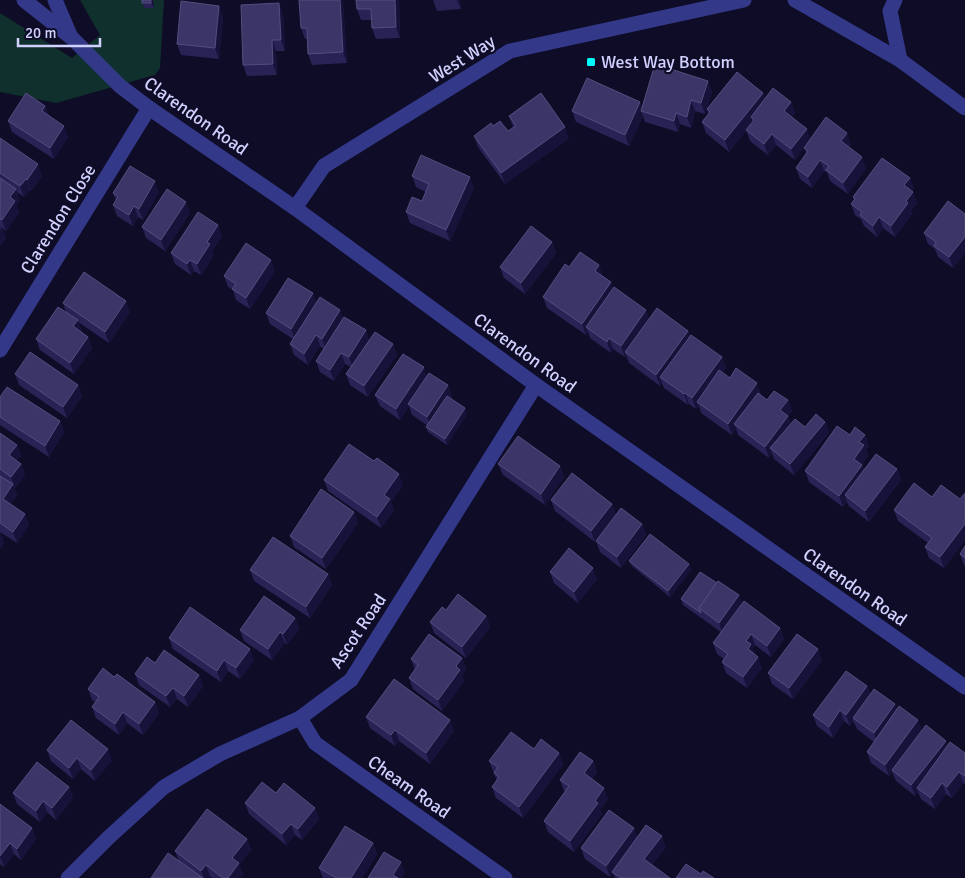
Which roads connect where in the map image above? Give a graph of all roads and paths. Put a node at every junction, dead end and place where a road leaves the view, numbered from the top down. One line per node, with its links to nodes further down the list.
1 (24, 0): 6 (street, Clarendon Road)
2 (55, 0): 6 (street, Clarendon Road)
3 (744, 0): 10 (street, West Way)
4 (795, 0): 7 (street)
5 (894, 0): 7 (street)
6 (72, 38): 8 (street, Clarendon Road)
7 (900, 60): 9 (street)
8 (149, 108): 10 (street, Clarendon Road); 11 (street, Clarendon Close)
9 (965, 108)
10 (295, 208): 12 (street, Clarendon Road)
11 (0, 350)
12 (536, 384): 13 (street, Clarendon Road); 14 (street, Ascot Road)
13 (965, 687)
14 (300, 718): 15 (street, Ascot Road); 16 (street, Cheam Road)
15 (68, 878)
16 (505, 878)

